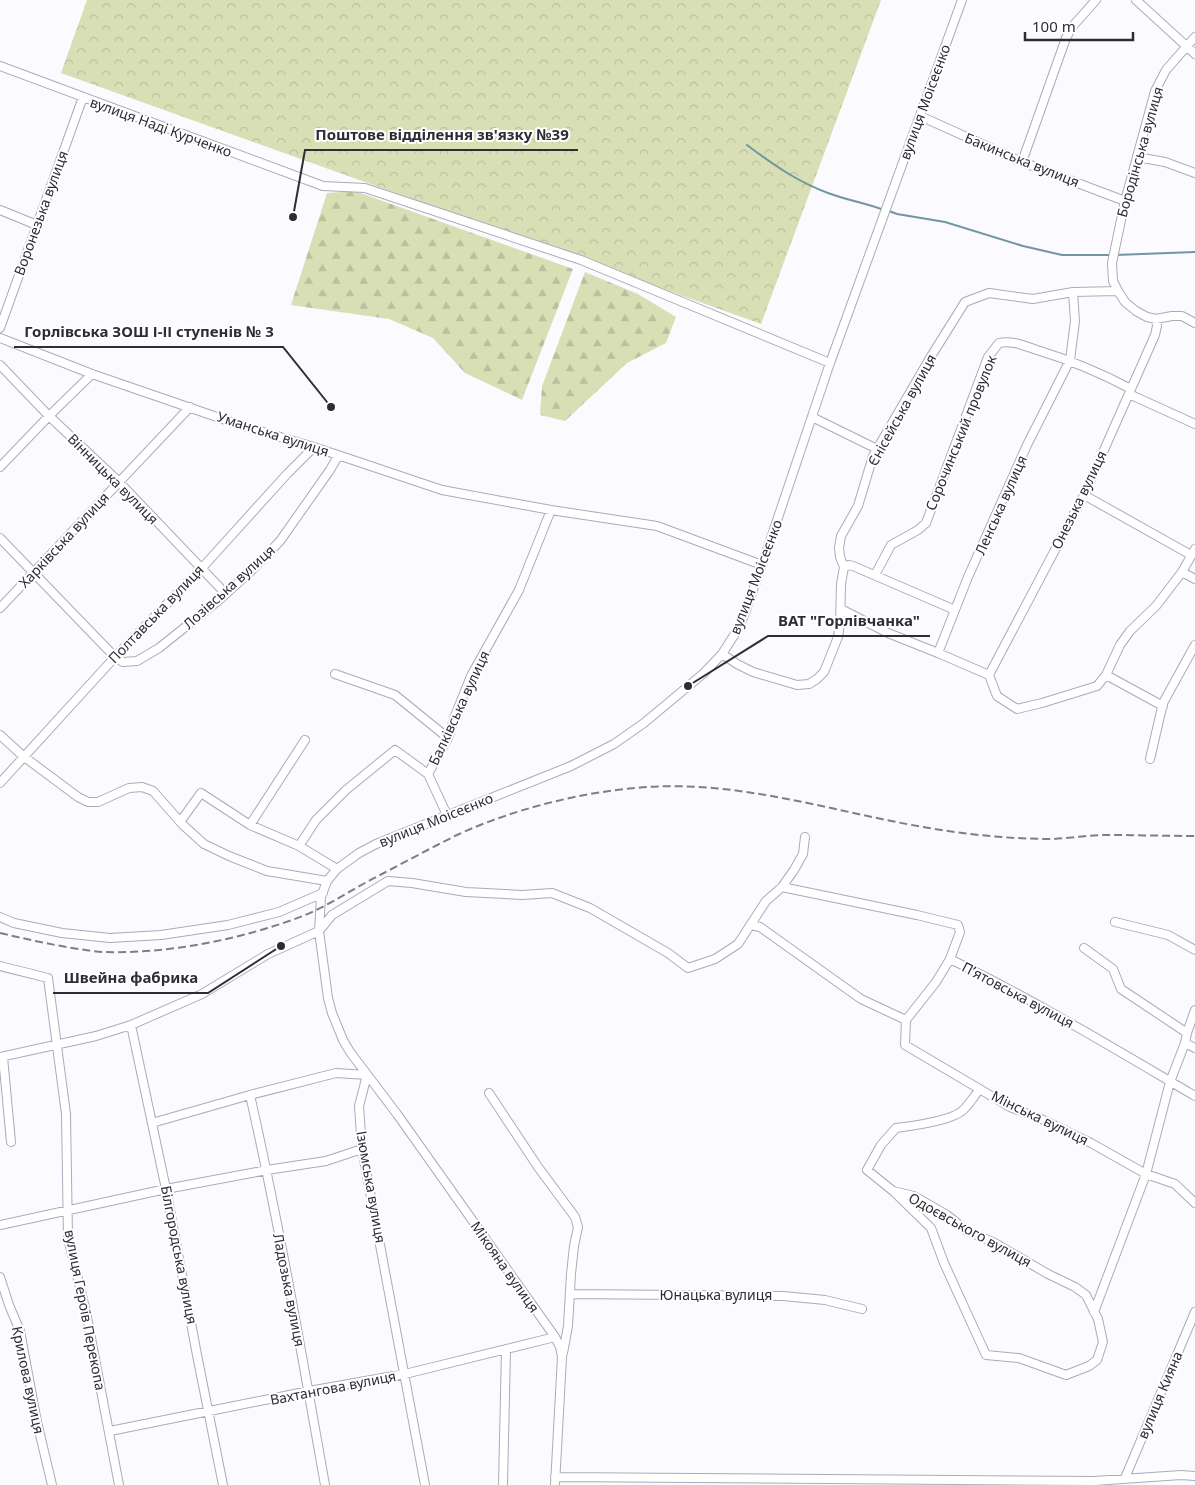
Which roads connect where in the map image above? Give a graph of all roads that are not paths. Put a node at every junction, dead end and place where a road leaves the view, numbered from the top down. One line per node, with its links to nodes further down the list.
1 (962, 0): 9 (street, вулиця Моісеєнко)
2 (1096, 0): 11 (street)
3 (1136, 0): 5 (street)
4 (1195, 37): 5 (street, Бородінська вулиця)
5 (1186, 47): 6 (street); 10 (street, Бородінська вулиця)
6 (1195, 54)
7 (0, 66): 8 (street, вулиця Наді Курченко)
8 (83, 97): 15 (street, Воронезька вулиця); 23 (street, вулиця Наді Курченко)
9 (920, 116): 11 (street, Бакинська вулиця); 23 (street, вулиця Моісеєнко)
10 (1137, 157): 12 (street); 13 (street, Бородінська вулиця)
11 (1022, 162): 13 (street, Бакинська вулиця)
12 (1195, 173)
13 (1125, 201): 16 (street, Бородінська вулиця)
14 (0, 210): 15 (street)
15 (37, 225): 20 (street, Воронезька вулиця)
16 (1118, 291): 17 (street); 18 (street)
17 (1073, 292): 22 (street, Ленська вулиця); 32 (street, Єнісейська вулиця)
18 (1156, 319): 19 (street); 26 (street, Онезька вулиця)
19 (1195, 323)
20 (0, 328)
21 (0, 338): 25 (street, Уманська вулиця)
22 (1070, 360): 26 (street); 45 (street, Сорочинський провулок); 50 (street, Ленська вулиця)
23 (830, 362): 29 (street, вулиця Моісеєнко)
24 (0, 365): 28 (street, Вінницька вулиця)
25 (92, 374): 27 (street, Уманська вулиця); 28 (street)
26 (1130, 391): 30 (street); 36 (street, Онезька вулиця)
27 (190, 408): 31 (street, Уманська вулиця); 35 (street, Харківська вулиця)
28 (49, 416): 34 (street); 35 (street, Вінницька вулиця)
29 (812, 416): 32 (street); 40 (street, вулиця Моісеєнко)
30 (1195, 424)
31 (314, 447): 33 (street, Уманська вулиця); 42 (street, Полтавська вулиця)
32 (877, 449): 41 (street, Єнісейська вулиця)
33 (338, 456): 37 (street, Уманська вулиця); 47 (street, Лозівська вулиця)
34 (0, 467)
35 (119, 482): 42 (street, Вінницька вулиця); 43 (street, Харківська вулиця)
36 (1084, 496): 39 (street); 56 (street, Онезька вулиця)
37 (551, 510): 40 (street, Уманська вулиця); 60 (street, Балківська вулиця)
38 (0, 538): 43 (street)
39 (1193, 552): 44 (street)
40 (762, 565): 53 (street, вулиця Моісеєнко)
41 (844, 567): 45 (street); 49 (street, Єнісейська вулиця)
42 (201, 568): 47 (street, Вінницька вулиця); 54 (street, Полтавська вулиця)
43 (34, 572): 48 (street, Харківська вулиця); 54 (street)
44 (1182, 572): 46 (street); 57 (street)
45 (875, 575): 50 (street)
46 (1195, 580)
47 (226, 594): 54 (street, Лозівська вулиця)
48 (0, 608)
49 (841, 609): 52 (street); 53 (street, Єнісейська вулиця)
50 (955, 610): 52 (street, Ленська вулиця)
51 (1195, 645): 58 (street)
52 (938, 653): 56 (street)
53 (722, 654): 66 (street, вулиця Моісеєнко)
54 (114, 657): 62 (street, Полтавська вулиця)
55 (336, 674): 60 (street)
56 (989, 675): 57 (street)
57 (1106, 675): 58 (street)
58 (1163, 706): 63 (street)
59 (0, 735): 62 (street)
60 (448, 738): 64 (street, Балківська вулиця)
61 (304, 740): 68 (street)
62 (24, 756): 65 (street, Полтавська вулиця); 67 (street)
63 (1150, 759)
64 (428, 774): 66 (street); 70 (street, Балківська вулиця)
65 (0, 783)
66 (447, 816): 71 (street, вулиця Моісеєнко)
67 (180, 822): 68 (street); 72 (street)
68 (250, 825): 70 (street)
69 (805, 837): 73 (street)
70 (299, 846): 71 (street)
71 (337, 869): 72 (street, вулиця Моісеєнко)
72 (327, 881): 74 (street, вулиця Моісеєнко)
73 (782, 887): 77 (street); 81 (street, П’ятовська вулиця)
74 (322, 895): 75 (street); 78 (street)
75 (0, 917)
76 (1115, 922): 80 (street)
77 (751, 925): 78 (street); 84 (street)
78 (319, 931): 85 (street); 91 (street)
79 (1084, 948): 86 (street)
80 (1195, 950)
81 (950, 959): 84 (street); 92 (street, П’ятовська вулиця)
82 (0, 966): 88 (street, вулиця Героїв Перекопа)
83 (1195, 1010): 86 (street)
84 (906, 1020): 93 (street, Мінська вулиця)
85 (132, 1025): 88 (street); 97 (street, Білгородська вулиця)
86 (1187, 1033): 87 (street)
87 (1186, 1043): 89 (street); 92 (street)
88 (58, 1044): 90 (street); 105 (street, вулиця Героїв Перекопа)
89 (1195, 1048)
90 (1, 1057): 98 (street)
91 (367, 1074): 95 (street); 99 (street, Ізюмська вулиця); 112 (street, Мікояна вулиця)
92 (1170, 1082): 96 (street, П’ятовська вулиця); 101 (street)
93 (980, 1089): 101 (street, Мінська вулиця); 103 (street, Одоєвського вулиця)
94 (489, 1093): 108 (street)
95 (250, 1095): 97 (street); 100 (street, Ладозька вулиця)
96 (1195, 1096)
97 (152, 1123): 102 (street, Білгородська вулиця)
98 (11, 1142)
99 (362, 1149): 100 (street); 115 (street, Ізюмська вулиця)
100 (267, 1170): 102 (street); 116 (street, Ладозька вулиця)
101 (1146, 1174): 104 (street, Мінська вулиця); 110 (street)
102 (166, 1189): 105 (street); 117 (street, Білгородська вулиця)
103 (893, 1191): 110 (street, Одоєвського вулиця); 110 (street, Одоєвського вулиця)
104 (1195, 1202)
105 (68, 1210): 106 (street); 118 (street, вулиця Героїв Перекопа)
106 (0, 1225)
107 (0, 1277): 122 (street, Крилова вулиця)
108 (570, 1294): 109 (street, Юнацька вулиця); 114 (street)
109 (862, 1309)
110 (1094, 1312)
111 (1195, 1312): 120 (street, вулиця Кияна)
112 (555, 1337): 113 (street, Вахтангова вулиця); 114 (street, Мікояна вулиця)
113 (506, 1349): 115 (street, Вахтангова вулиця); 127 (street)
114 (562, 1357): 121 (street, Мікояна вулиця)
115 (405, 1374): 116 (street, Вахтангова вулиця); 126 (street, Ізюмська вулиця)
116 (309, 1392): 117 (street, Вахтангова вулиця); 125 (street, Ладозька вулиця)
117 (210, 1412): 118 (street, Вахтангова вулиця); 124 (street, Білгородська вулиця)
118 (110, 1432): 123 (street, вулиця Героїв Перекопа)
119 (1195, 1476): 120 (street)
120 (1125, 1478): 121 (street)
121 (555, 1481)
122 (52, 1485)
123 (119, 1485)
124 (223, 1485)
125 (325, 1485)
126 (425, 1485)
127 (503, 1485)

